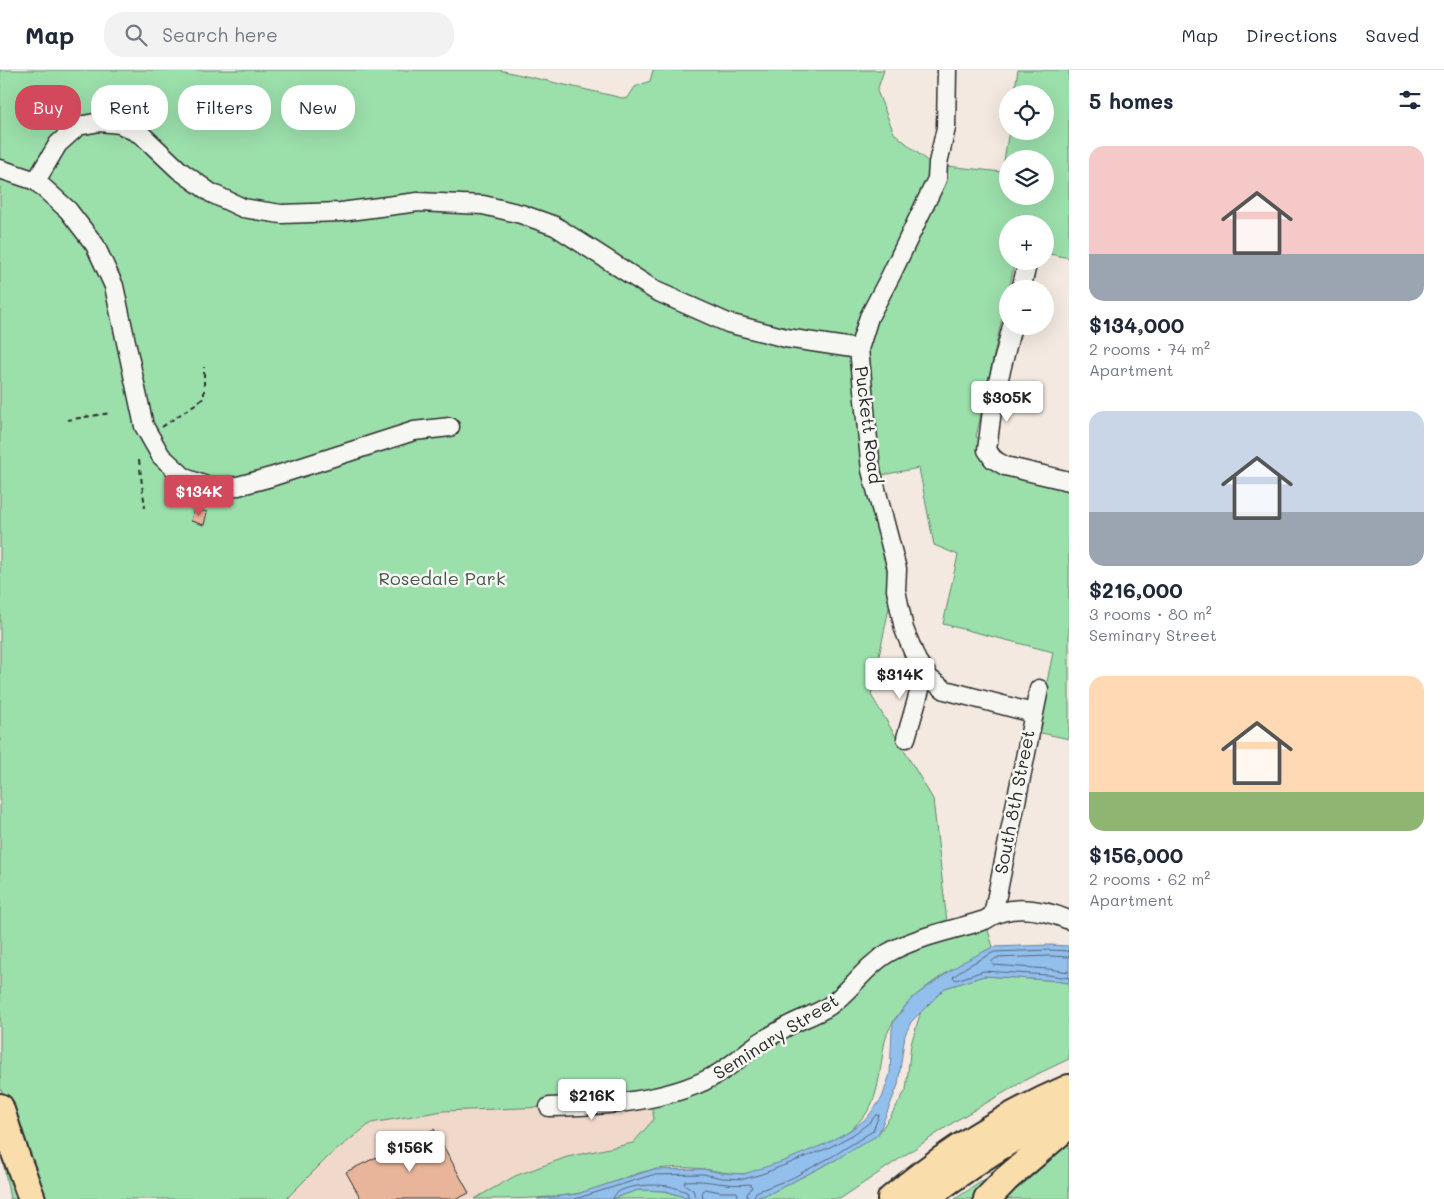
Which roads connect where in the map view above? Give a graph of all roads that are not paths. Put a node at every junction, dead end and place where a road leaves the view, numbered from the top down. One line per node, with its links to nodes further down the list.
1 (947, 70): 5 (street, Puckett Road)
2 (0, 169): 3 (street)
3 (36, 181): 5 (street); 6 (street)
4 (1010, 335): 7 (street)
5 (859, 349): 8 (street, Puckett Road)
6 (450, 427)
7 (1069, 481)
8 (925, 672): 10 (street, Puckett Road); 11 (street)
9 (1039, 689): 10 (street, South 8th Street)
10 (1033, 713): 12 (street, South 8th Street)
11 (906, 738)
12 (993, 915): 13 (street, Seminary Street); 16 (street, Seminary Street)
13 (1069, 920)
14 (1069, 1088): 17 (highway)
15 (0, 1107): 18 (highway)
16 (549, 1107)
17 (1057, 1118): 19 (highway); 20 (highway); 21 (highway)
18 (32, 1199)
19 (891, 1199)
20 (924, 1199)
21 (986, 1199)

